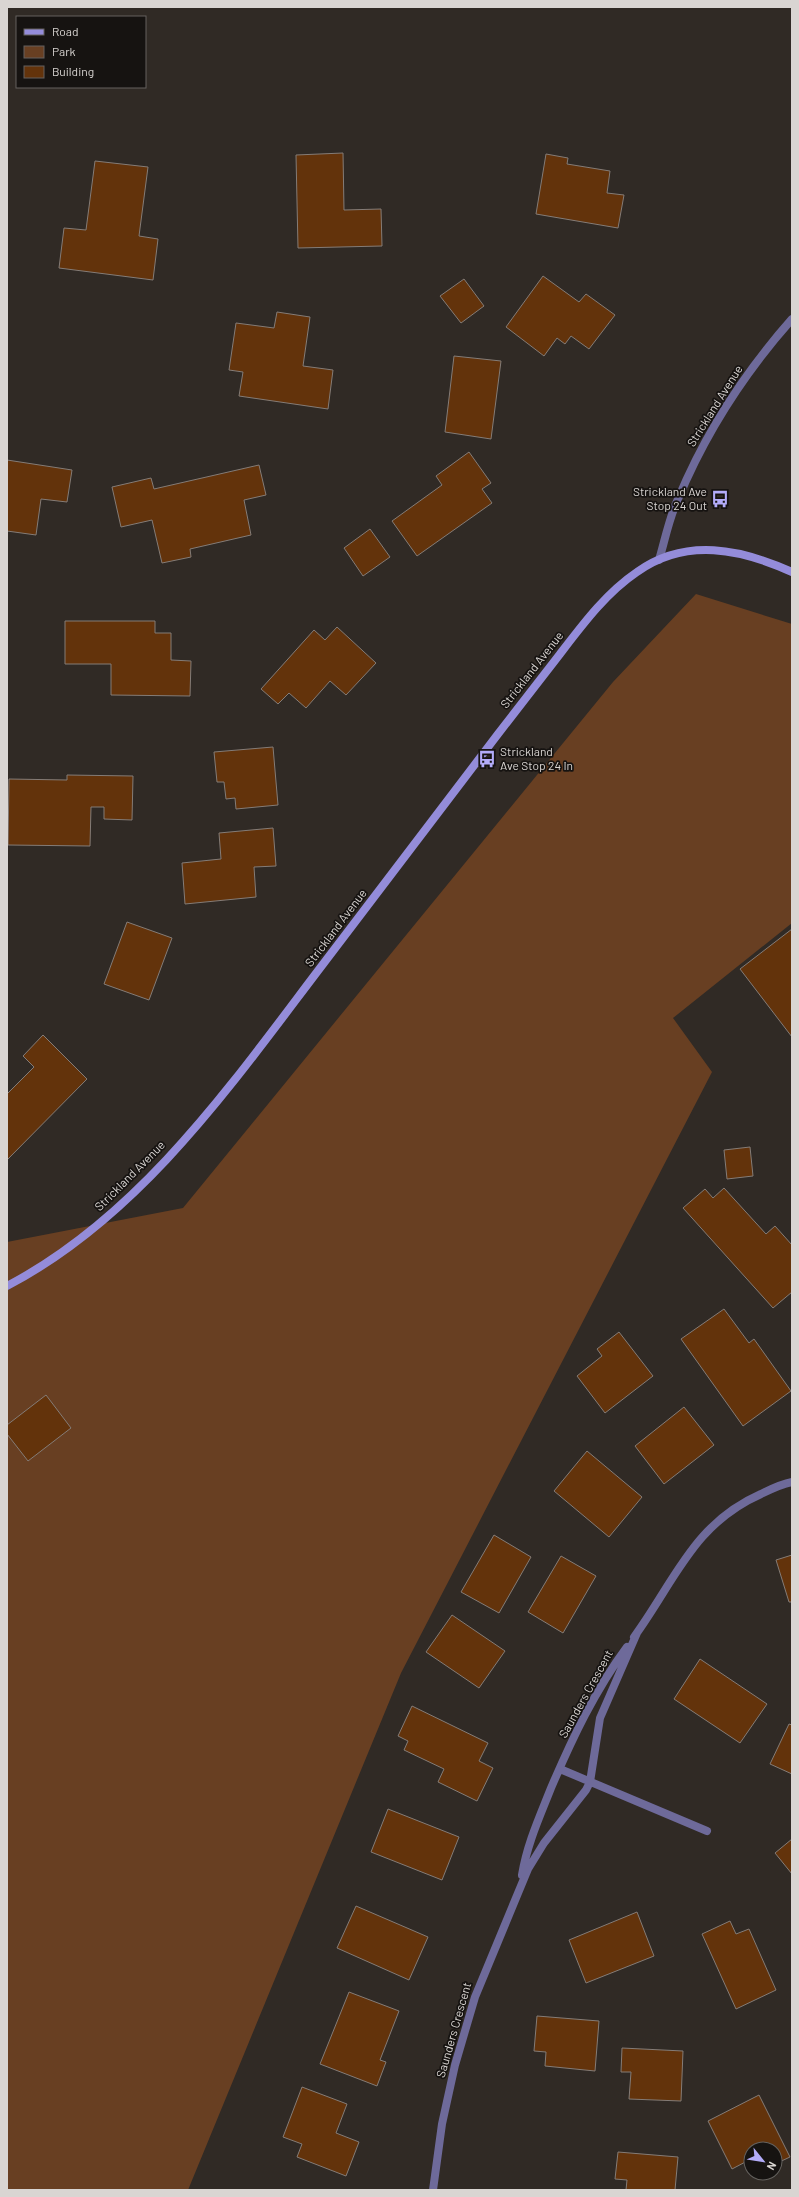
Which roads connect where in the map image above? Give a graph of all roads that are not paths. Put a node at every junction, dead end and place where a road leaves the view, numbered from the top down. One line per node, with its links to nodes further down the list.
1 (792, 319): 2 (street, Strickland Avenue)
2 (658, 560): 3 (street, Strickland Avenue); 4 (street, Strickland Avenue)
3 (792, 572)
4 (7, 1286)
5 (792, 1482): 6 (street, Saunders Crescent)
6 (637, 1633): 7 (street, Saunders Crescent); 8 (street, Saunders Crescent)
7 (560, 1769): 8 (street); 10 (street, Saunders Crescent)
8 (590, 1782): 9 (street); 10 (street, Saunders Crescent)
9 (707, 1831)
10 (520, 1883): 11 (street, Saunders Crescent)
11 (433, 2190)

